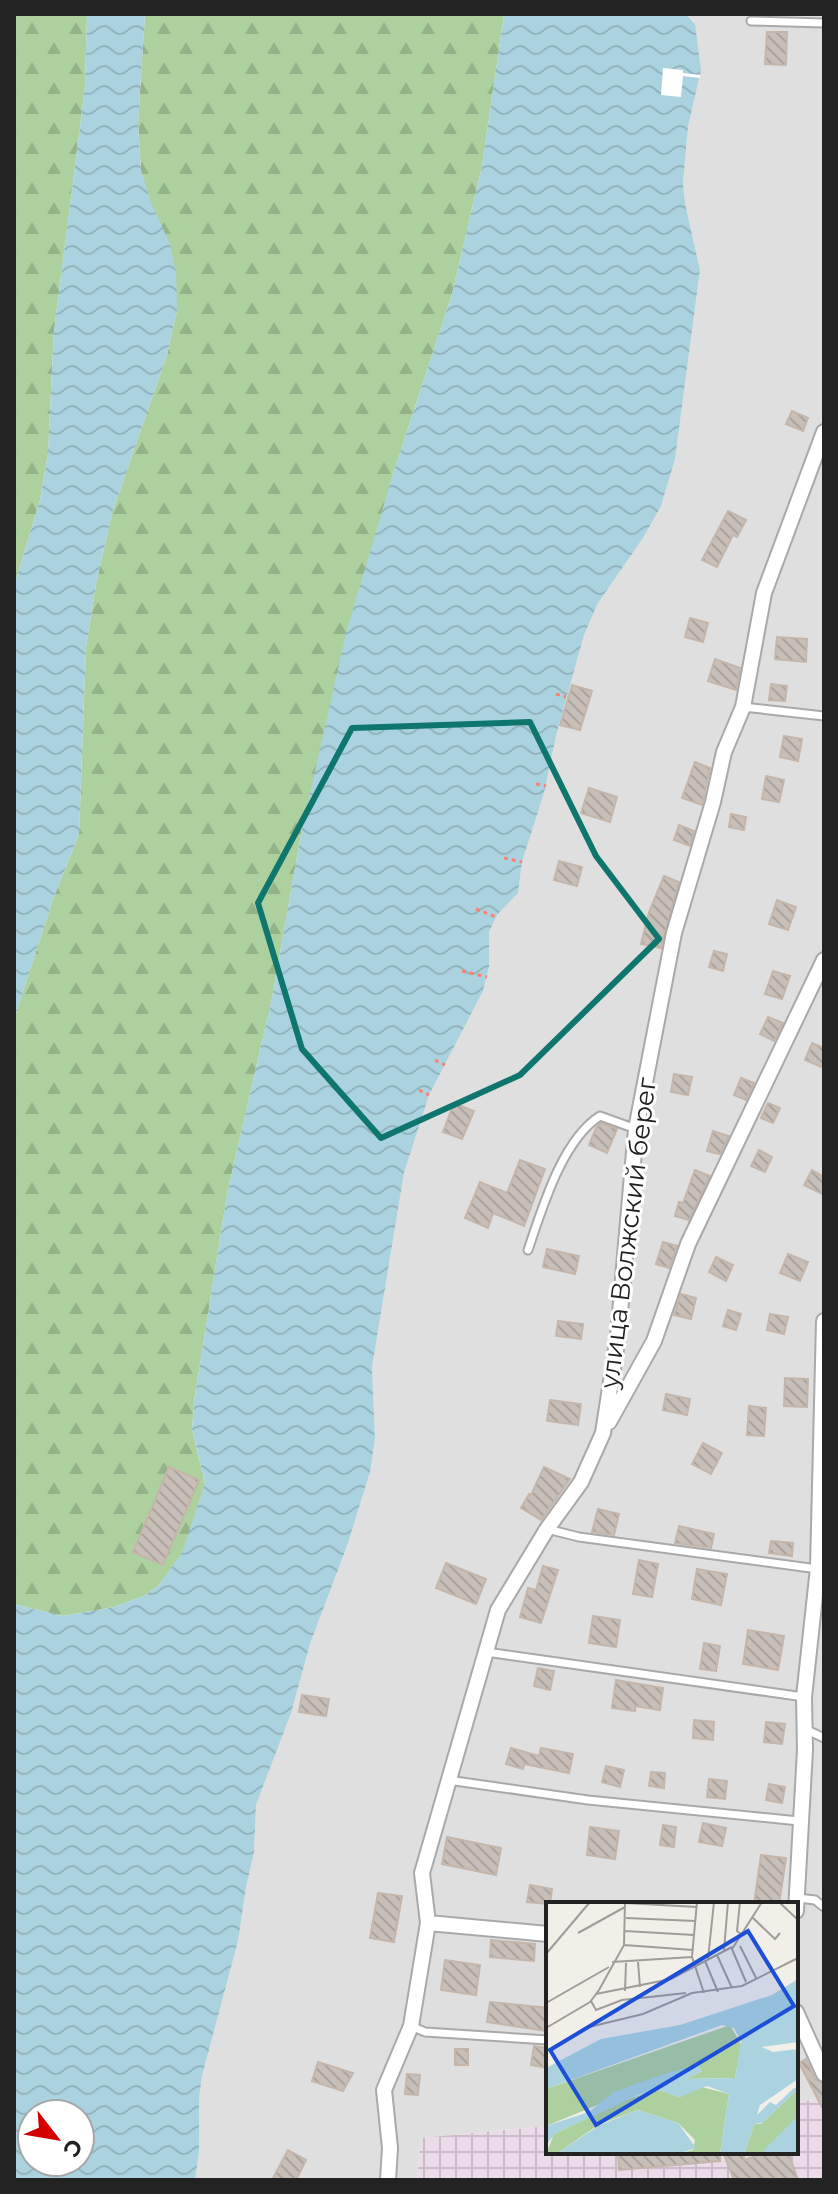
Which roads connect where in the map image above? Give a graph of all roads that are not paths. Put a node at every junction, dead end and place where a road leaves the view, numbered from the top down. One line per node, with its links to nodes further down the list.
1 (751, 21): 2 (lane)
2 (824, 23)
3 (824, 432): 4 (street, улица Волжский берег)
4 (743, 707): 5 (lane); 7 (street, улица Волжский берег)
5 (824, 716)
6 (824, 960): 10 (street)
7 (636, 1129): 8 (lane); 10 (street, улица Волжский берег)
8 (528, 1250)
9 (824, 1321): 12 (street)
10 (603, 1433): 11 (street, улица Волжский берег)
11 (547, 1529): 12 (lane); 13 (street, улица Волжский берег)
12 (821, 1570): 14 (street)
13 (486, 1652): 14 (lane); 17 (street, улица Волжский берег)
14 (804, 1697): 15 (street)
15 (805, 1729): 16 (lane); 18 (street)
16 (824, 1738)
17 (448, 1780): 18 (lane); 22 (street, улица Волжский берег)
18 (799, 1821): 19 (street)
19 (797, 1902)
20 (798, 1904): 21 (lane)
21 (824, 1907)
22 (428, 1923): 23 (street); 25 (street, улица Волжский берег)
23 (546, 1934)
24 (798, 2016): 27 (street)
25 (411, 2026): 26 (lane); 28 (street, улица Волжский берег)
26 (546, 2040)
27 (824, 2074)
28 (388, 2180)

